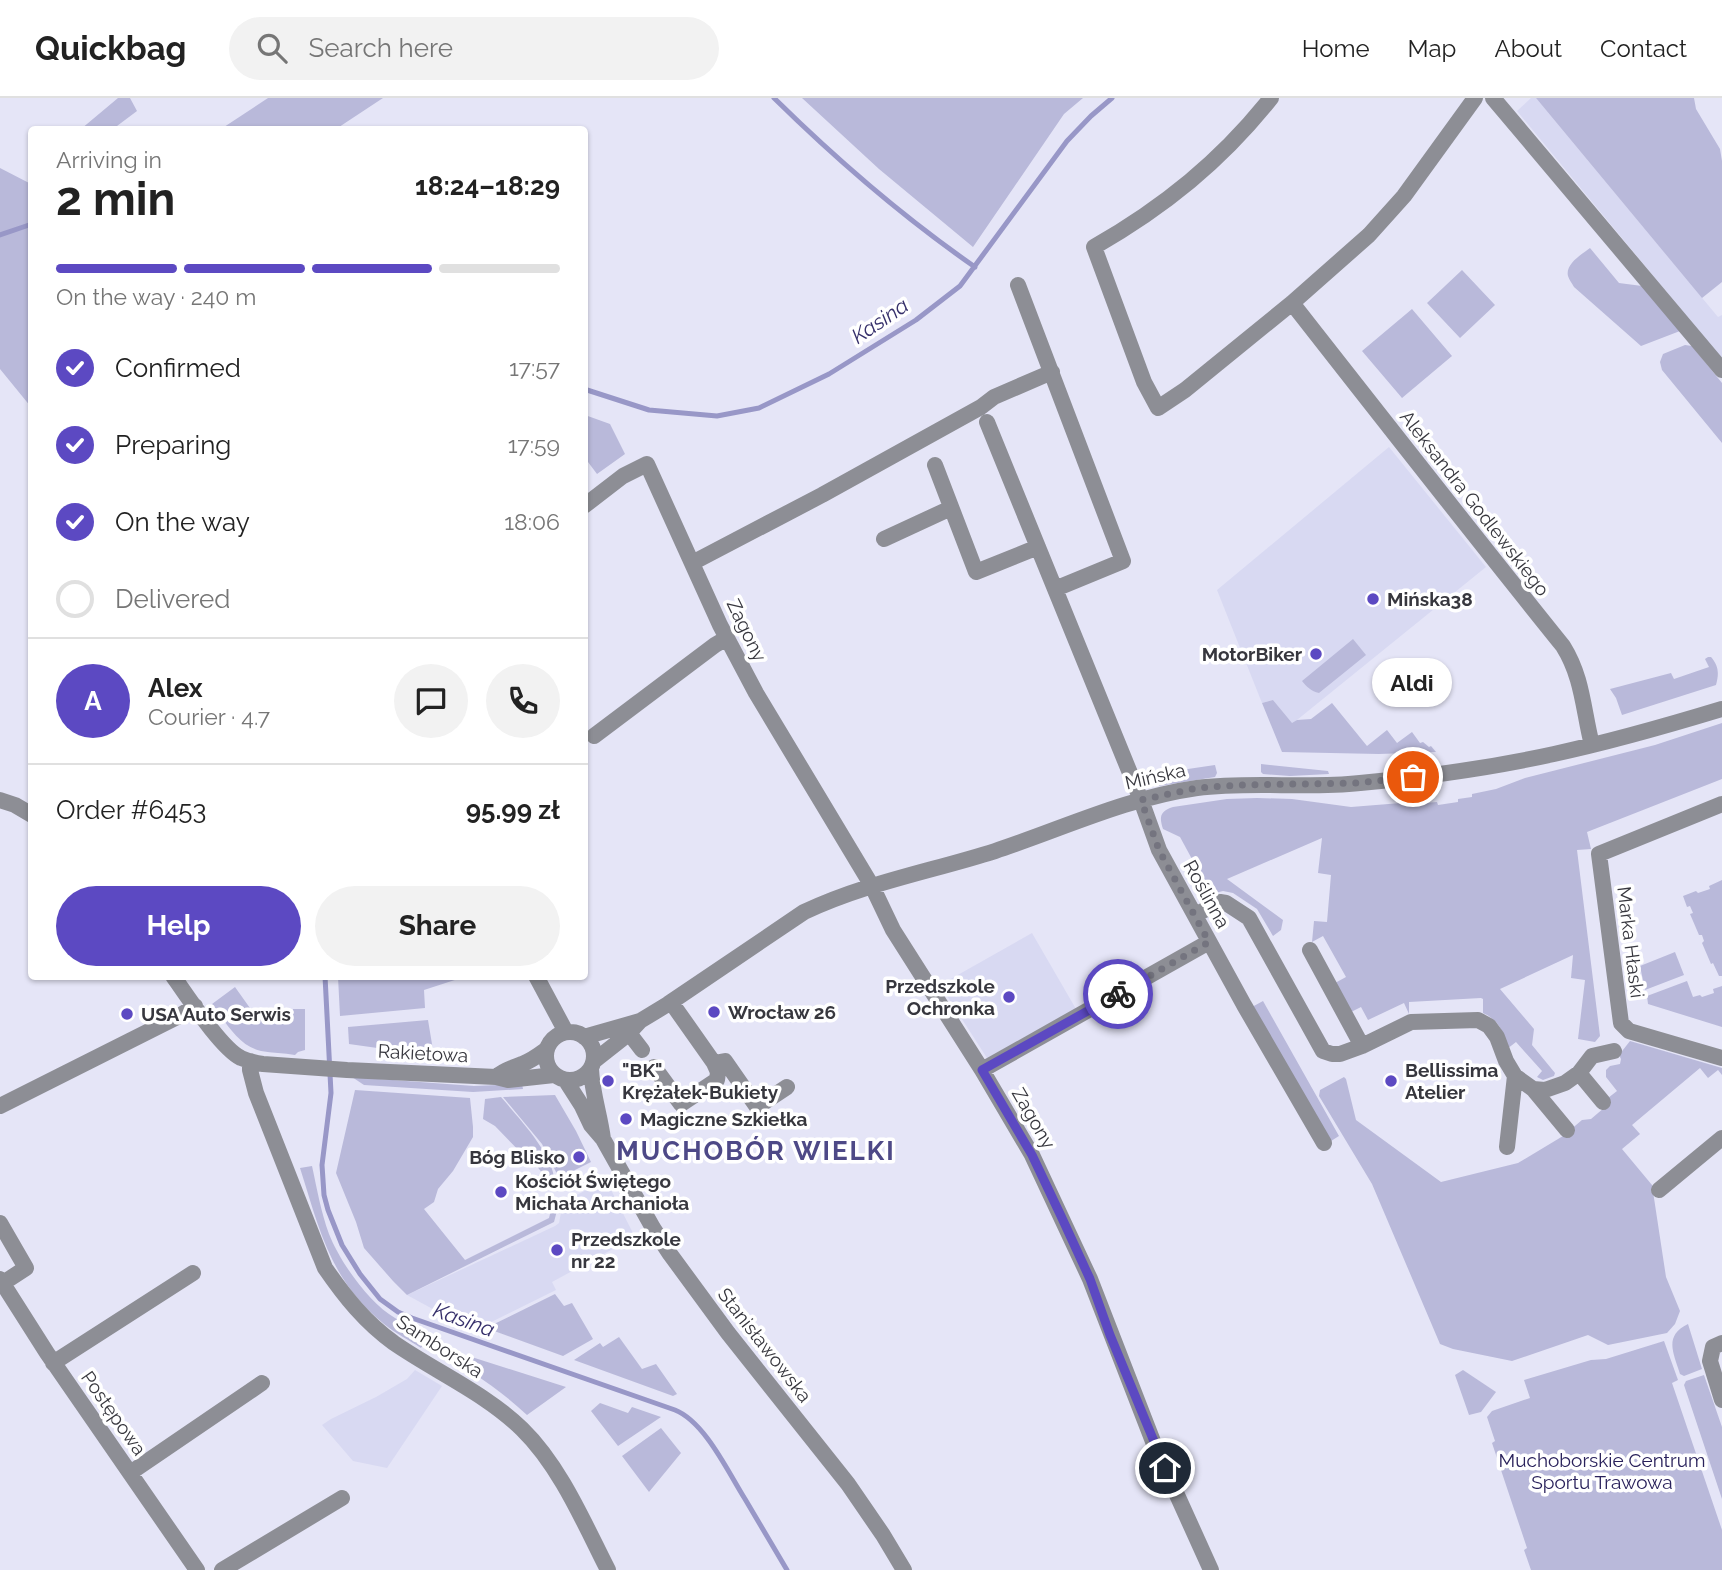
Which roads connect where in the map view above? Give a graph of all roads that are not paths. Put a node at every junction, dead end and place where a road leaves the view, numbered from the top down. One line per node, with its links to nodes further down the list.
1 (1271, 98): 5 (street)
2 (1475, 98): 5 (street)
3 (1493, 98): 6 (street)
4 (1018, 285): 7 (street)
5 (1292, 303): 19 (street, Aleksandra Godlewskiego)
6 (1722, 370)
7 (1052, 372): 14 (street); 15 (street)
8 (987, 422): 13 (street, Roślinna)
9 (935, 465): 11 (street)
10 (588, 503): 14 (street, Zagony)
11 (951, 508): 12 (street); 13 (street)
12 (884, 539)
13 (1038, 547): 15 (street, Roślinna)
14 (692, 563): 16 (street, Zagony)
15 (1061, 586): 21 (street, Roślinna)
16 (727, 638): 18 (street); 24 (street, Zagony)
17 (1722, 709): 19 (street, Mińska)
18 (594, 736)
19 (1592, 745): 21 (street, Mińska)
20 (0, 800): 23 (street)
21 (1141, 800): 24 (street, Mińska); 25 (street, Roślinna)
22 (1722, 804): 39 (street, Marka Hłaski)
23 (28, 813)
24 (872, 886): 30 (street, Mińska); 44 (street, Zagony)
25 (1195, 915): 26 (street, Roślinna); 35 (street)
26 (1209, 942): 44 (street); 56 (street, Roślinna)
27 (1310, 950): 35 (street)
28 (176, 980): 31 (street)
29 (538, 980): 33 (street)
30 (671, 1002): 32 (street, Mińska); 41 (street)
31 (195, 1006): 40 (street); 52 (street)
32 (635, 1027): 34 (street, Mińska); 37 (street); 42 (street, Mińska)
33 (566, 1032): 34 (street); 36 (street)
34 (584, 1037): 42 (street)
35 (1362, 1046): 46 (street)
36 (547, 1049): 47 (street, Rakietowa); 48 (street)
37 (642, 1050)
38 (1614, 1051): 45 (street)
39 (1722, 1058)
40 (250, 1061): 47 (street, Rakietowa); 70 (street, Samborska)
41 (714, 1063): 43 (street); 49 (street)
42 (592, 1065): 48 (street); 55 (street, Stanisławowska)
43 (654, 1067)
44 (982, 1070): 72 (street, Zagony)
45 (1579, 1073): 50 (street); 51 (street)
46 (1515, 1076): 50 (street); 57 (street)
47 (496, 1077): 48 (street, Rakietowa)
48 (560, 1078): 55 (street, Stanisławowska)
49 (787, 1087)
50 (1533, 1089): 53 (street)
51 (1603, 1102)
52 (0, 1106)
53 (1567, 1130)
54 (1722, 1138): 58 (street)
55 (603, 1139): 71 (street, Stanisławowska)
56 (1324, 1143)
57 (1507, 1147)
58 (1659, 1190)
59 (0, 1223): 61 (street)
60 (194, 1273): 63 (street)
61 (1, 1281): 63 (street, Postępowa)
62 (1722, 1343): 65 (street)
63 (53, 1363): 66 (street, Postępowa)
64 (262, 1383): 66 (street)
65 (1722, 1400)
66 (130, 1473): 68 (street, Postępowa)
67 (342, 1498): 69 (street)
68 (197, 1570)
69 (222, 1570)
70 (608, 1570)
71 (904, 1570)
72 (1211, 1570)

